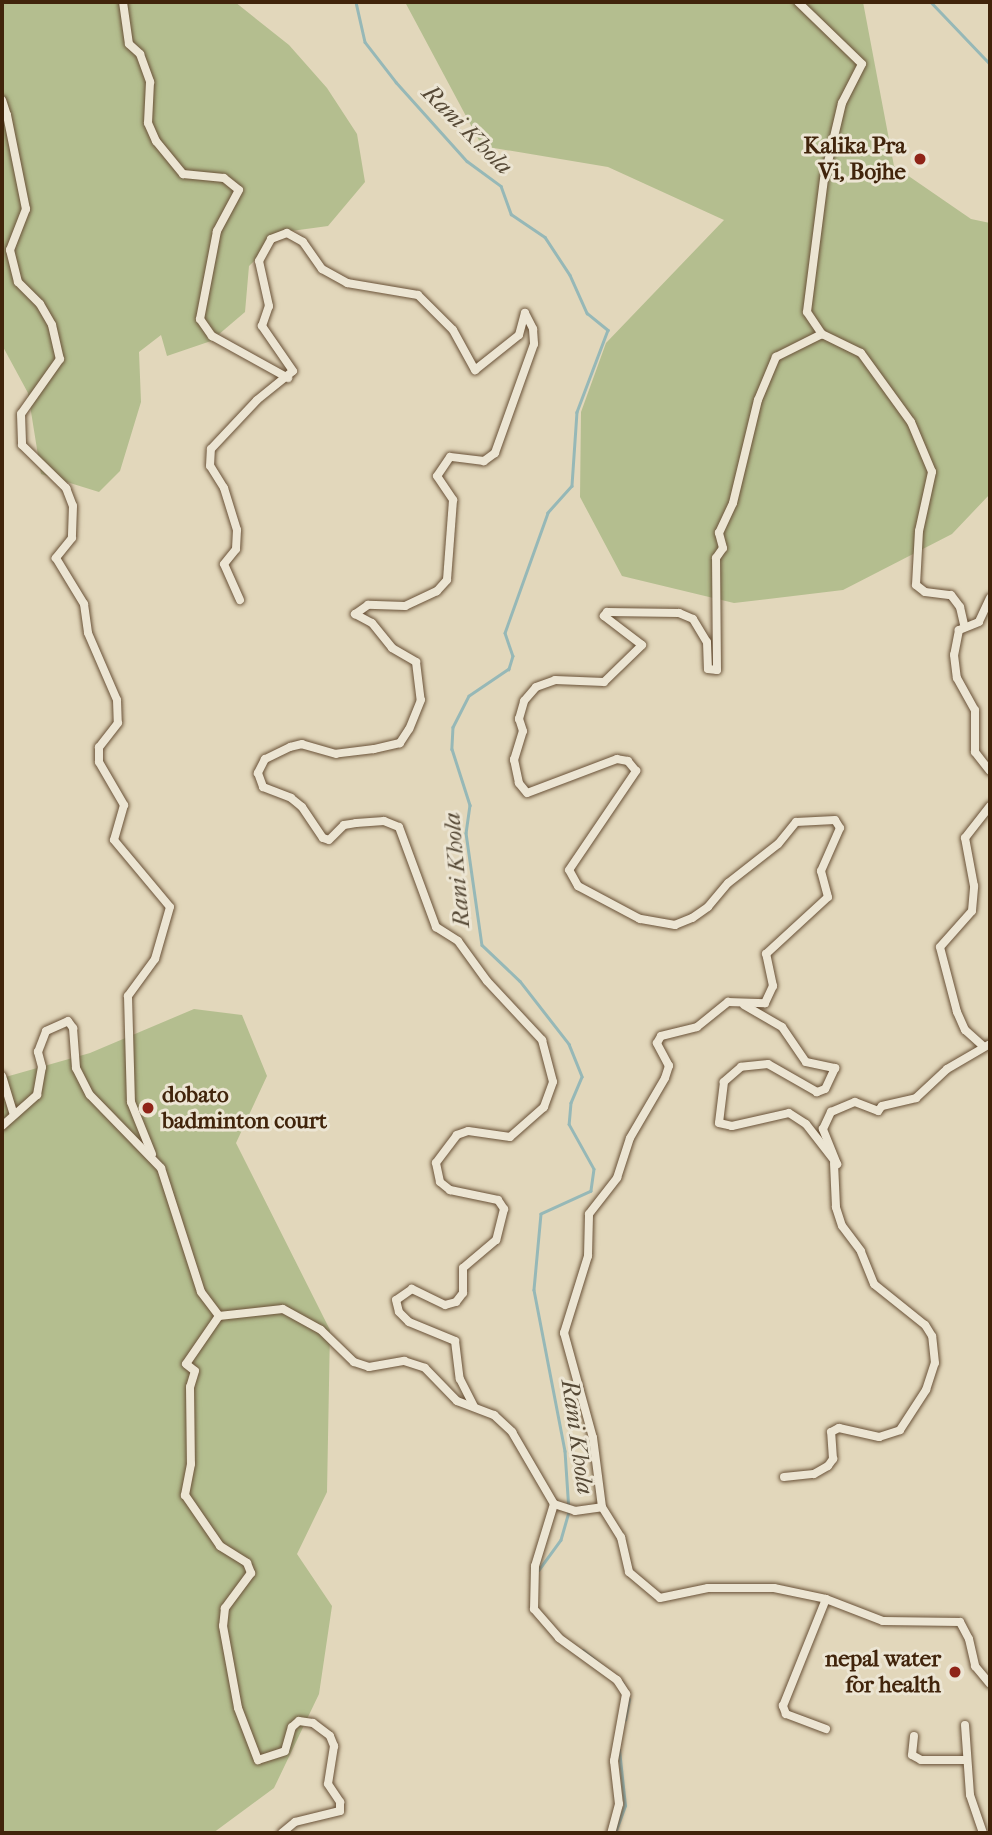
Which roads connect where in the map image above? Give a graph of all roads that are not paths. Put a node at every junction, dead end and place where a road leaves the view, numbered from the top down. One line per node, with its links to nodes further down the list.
1 (123, 2): 6 (street)
2 (798, 2): 5 (street)
3 (2, 100): 4 (street)
4 (4, 114): 17 (street)
5 (822, 334): 9 (street); 12 (street)
6 (288, 378): 8 (street); 20 (street)
7 (990, 598): 9 (street)
8 (240, 600)
9 (964, 625): 10 (street)
10 (990, 771)
11 (990, 806): 13 (street)
12 (744, 1005): 18 (street); 23 (street)
13 (987, 1045): 18 (street)
14 (2, 1076): 15 (street)
15 (13, 1112): 16 (street); 17 (street)
16 (2, 1126)
17 (152, 1154): 19 (street)
18 (834, 1163): 21 (street)
19 (219, 1316): 20 (street); 30 (street)
20 (474, 1406): 22 (street)
21 (784, 1477)
22 (554, 1504): 23 (street); 31 (street)
23 (602, 1507): 24 (street)
24 (826, 1599): 25 (street); 27 (street)
25 (990, 1684)
26 (965, 1725): 29 (street)
27 (825, 1729)
28 (914, 1736): 29 (street)
29 (967, 1760): 32 (street)
30 (282, 1833)
31 (611, 1833)
32 (983, 1833)

